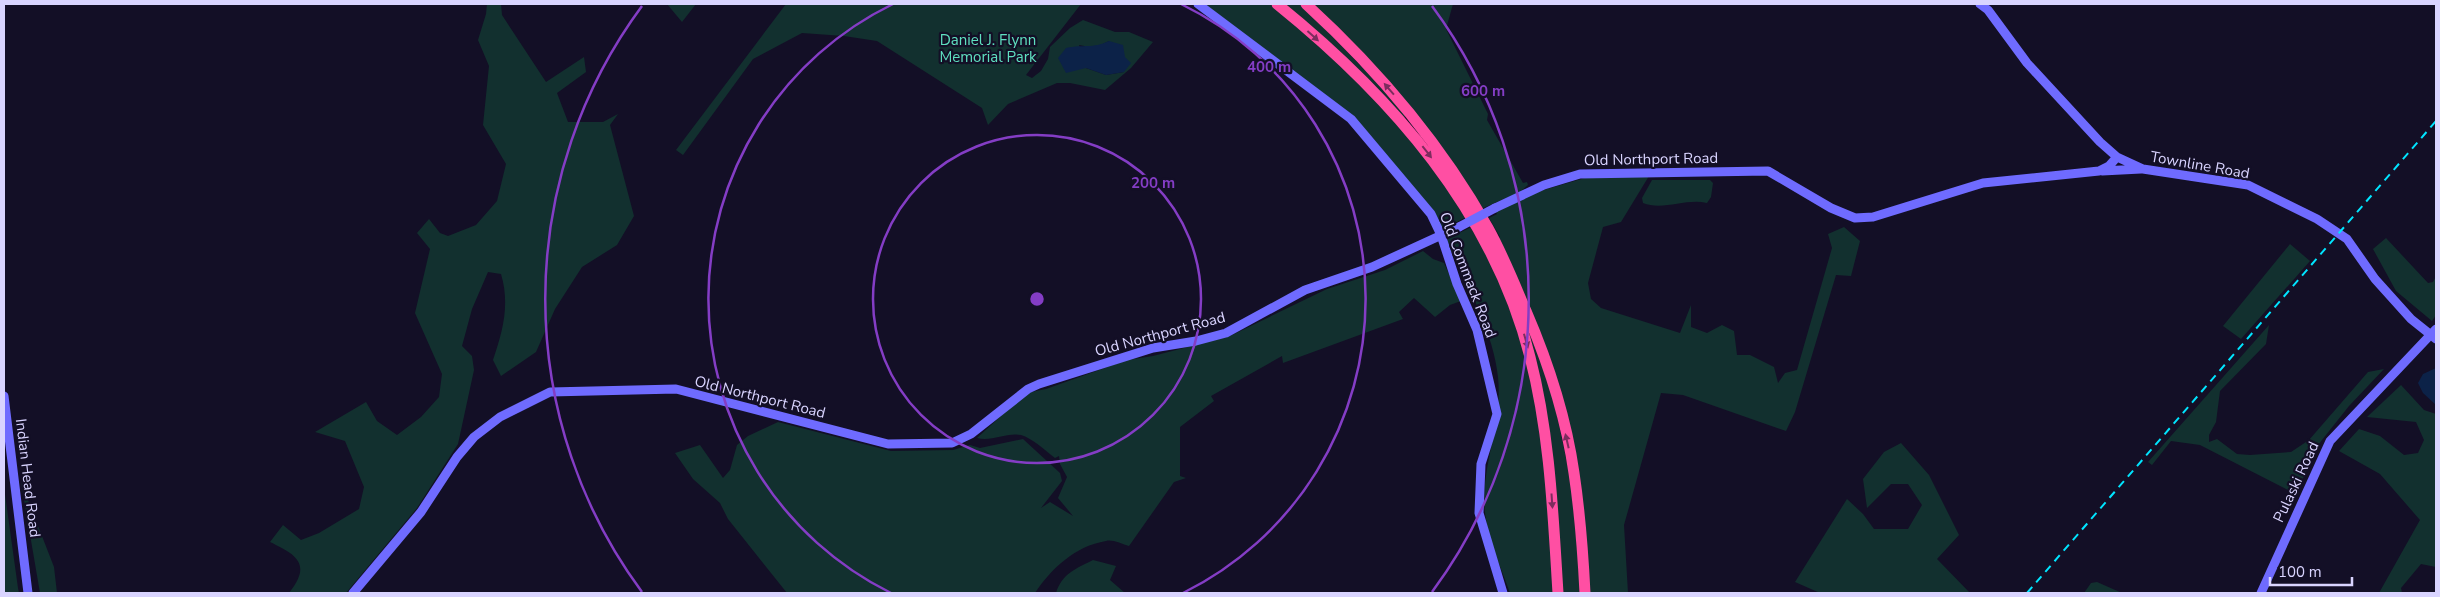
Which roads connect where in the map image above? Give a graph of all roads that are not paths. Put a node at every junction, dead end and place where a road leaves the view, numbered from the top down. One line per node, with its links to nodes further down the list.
1 (1198, 4): 8 (main road, Old Commack Road)
2 (1277, 4): 15 (highway, one-way to 15)
3 (1306, 4): 16 (highway, one-way to 3)
4 (1980, 4): 5 (main road, Townline Road)
5 (2117, 157): 6 (main road, Townline Road); 7 (main road)
6 (2143, 169): 7 (main road, Old Northport Road); 9 (main road, Townline Road)
7 (2099, 171): 8 (main road, Old Northport Road, bridge)
8 (1441, 235): 13 (main road, Old Northport Road); 14 (main road, Old Commack Road)
9 (2434, 334): 17 (main road, Pulaski Road)
10 (4, 396): 11 (main road, Indian Head Road)
11 (6, 428): 12 (main road, Indian Head Road)
12 (28, 593)
13 (353, 593)
14 (1503, 593)
15 (1558, 593)
16 (1585, 593)
17 (2260, 593)

